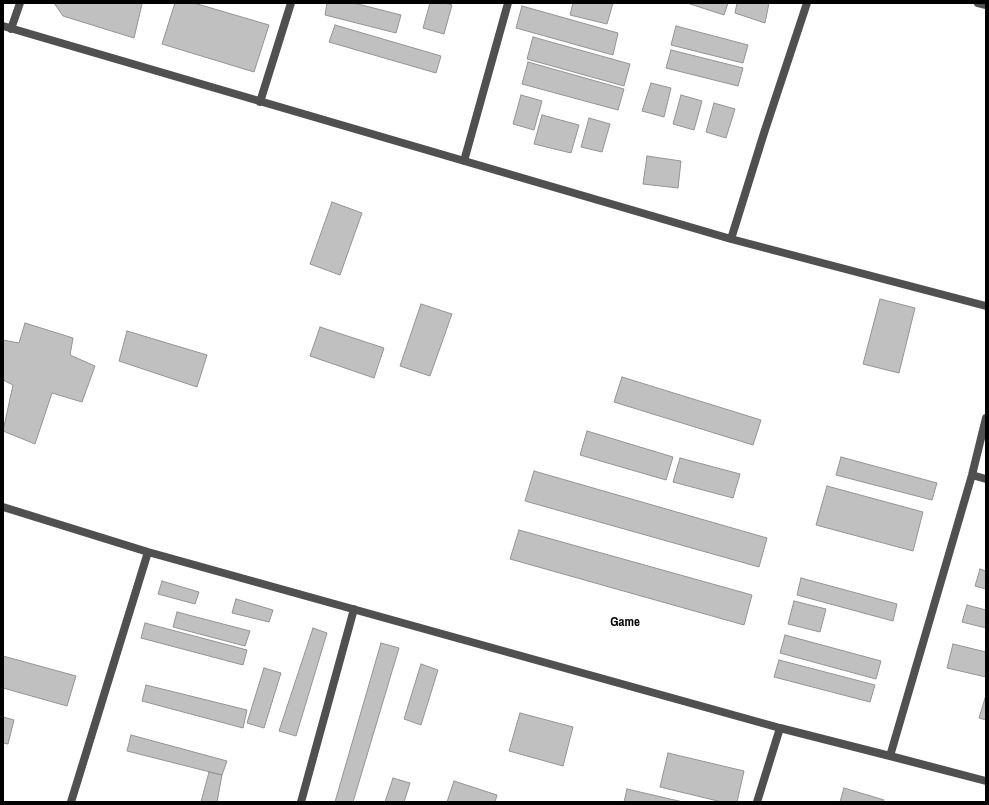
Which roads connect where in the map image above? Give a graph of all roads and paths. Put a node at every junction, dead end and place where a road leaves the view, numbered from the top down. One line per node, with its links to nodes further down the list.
1 (20, 3): 7 (street)
2 (291, 3): 8 (street)
3 (508, 3): 9 (street)
4 (807, 3): 10 (street)
5 (978, 3): 6 (street)
6 (986, 5)
7 (7, 28): 8 (street)
8 (260, 102): 9 (street)
9 (464, 161): 10 (street)
10 (731, 239): 11 (street)
11 (986, 306)
12 (986, 418): 13 (street)
13 (972, 475): 14 (street); 19 (street)
14 (986, 479)
15 (3, 507): 16 (street)
16 (148, 552): 17 (street); 21 (street)
17 (354, 610): 18 (street); 22 (street)
18 (780, 728): 19 (street); 23 (street)
19 (890, 756): 20 (street)
20 (986, 782)
21 (71, 802)
22 (301, 802)
23 (757, 802)

